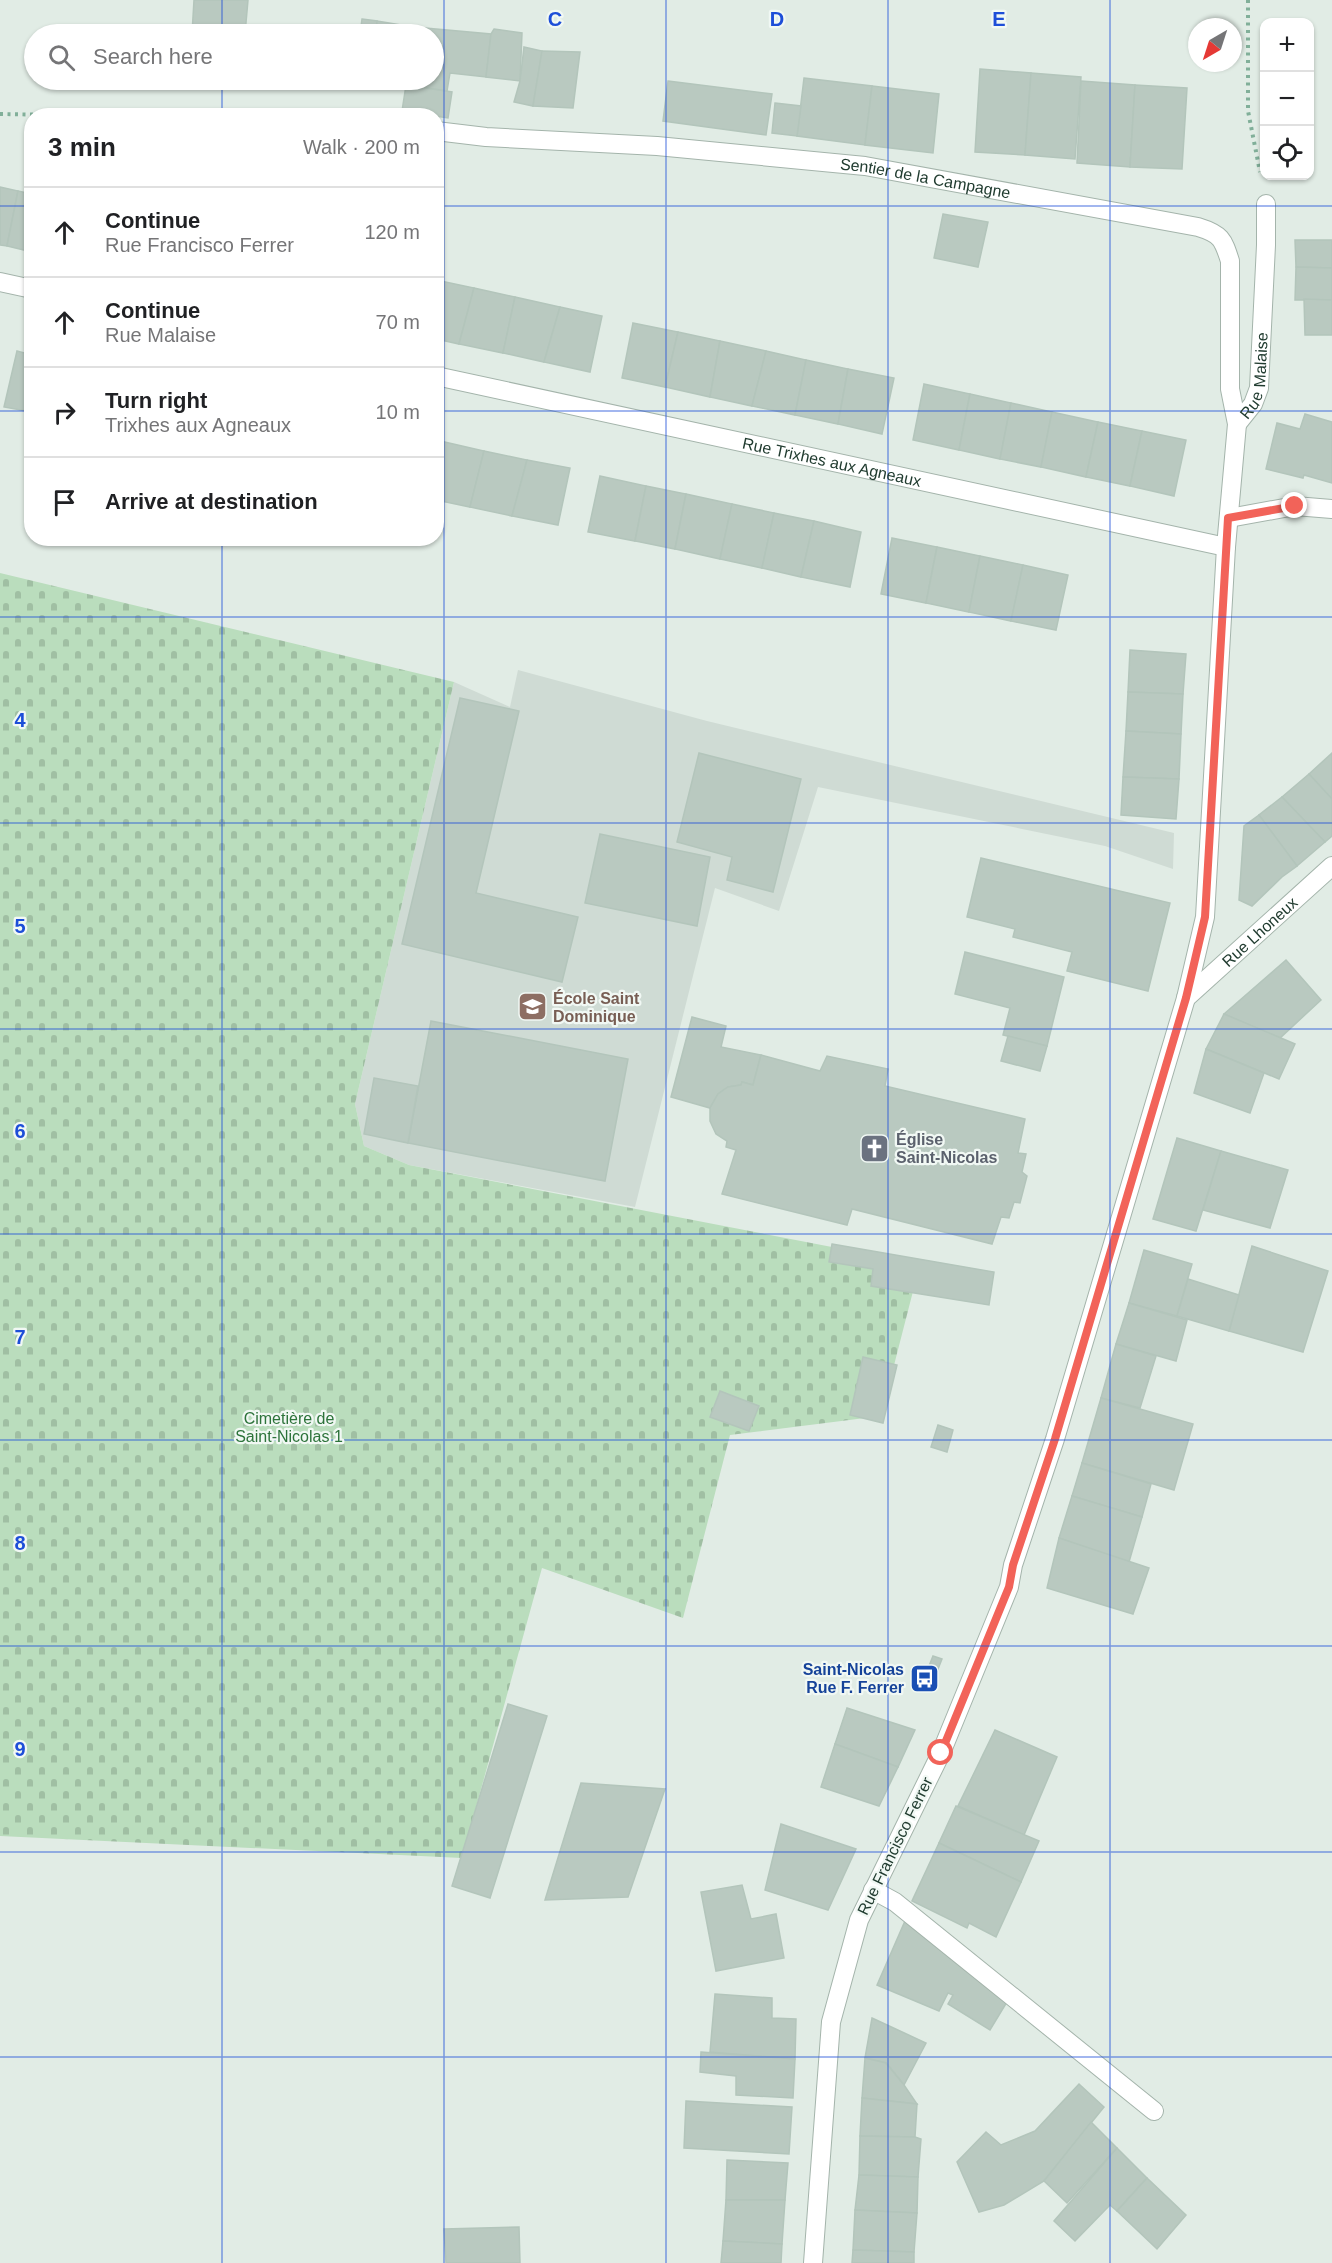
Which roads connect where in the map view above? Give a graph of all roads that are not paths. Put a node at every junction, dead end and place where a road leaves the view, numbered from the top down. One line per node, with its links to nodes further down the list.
1 (444, 132): 6 (street, Sentier de la Campagne)
2 (1266, 204): 6 (street, Rue Malaise)
3 (0, 282): 4 (street)
4 (24, 287)
5 (444, 378): 9 (street, Rue Trixhes aux Agneaux)
6 (1237, 424): 8 (street, Rue Malaise)
7 (1332, 509): 8 (street)
8 (1228, 518): 9 (street, Rue Malaise)
9 (1226, 547): 11 (street, Rue Malaise)
10 (1332, 866): 11 (street, Rue Lhoneux)
11 (1186, 998): 12 (street, Rue Francisco Ferrer)
12 (873, 1890): 13 (street); 14 (street, Rue Francisco Ferrer)
13 (1154, 2111)
14 (813, 2263)

